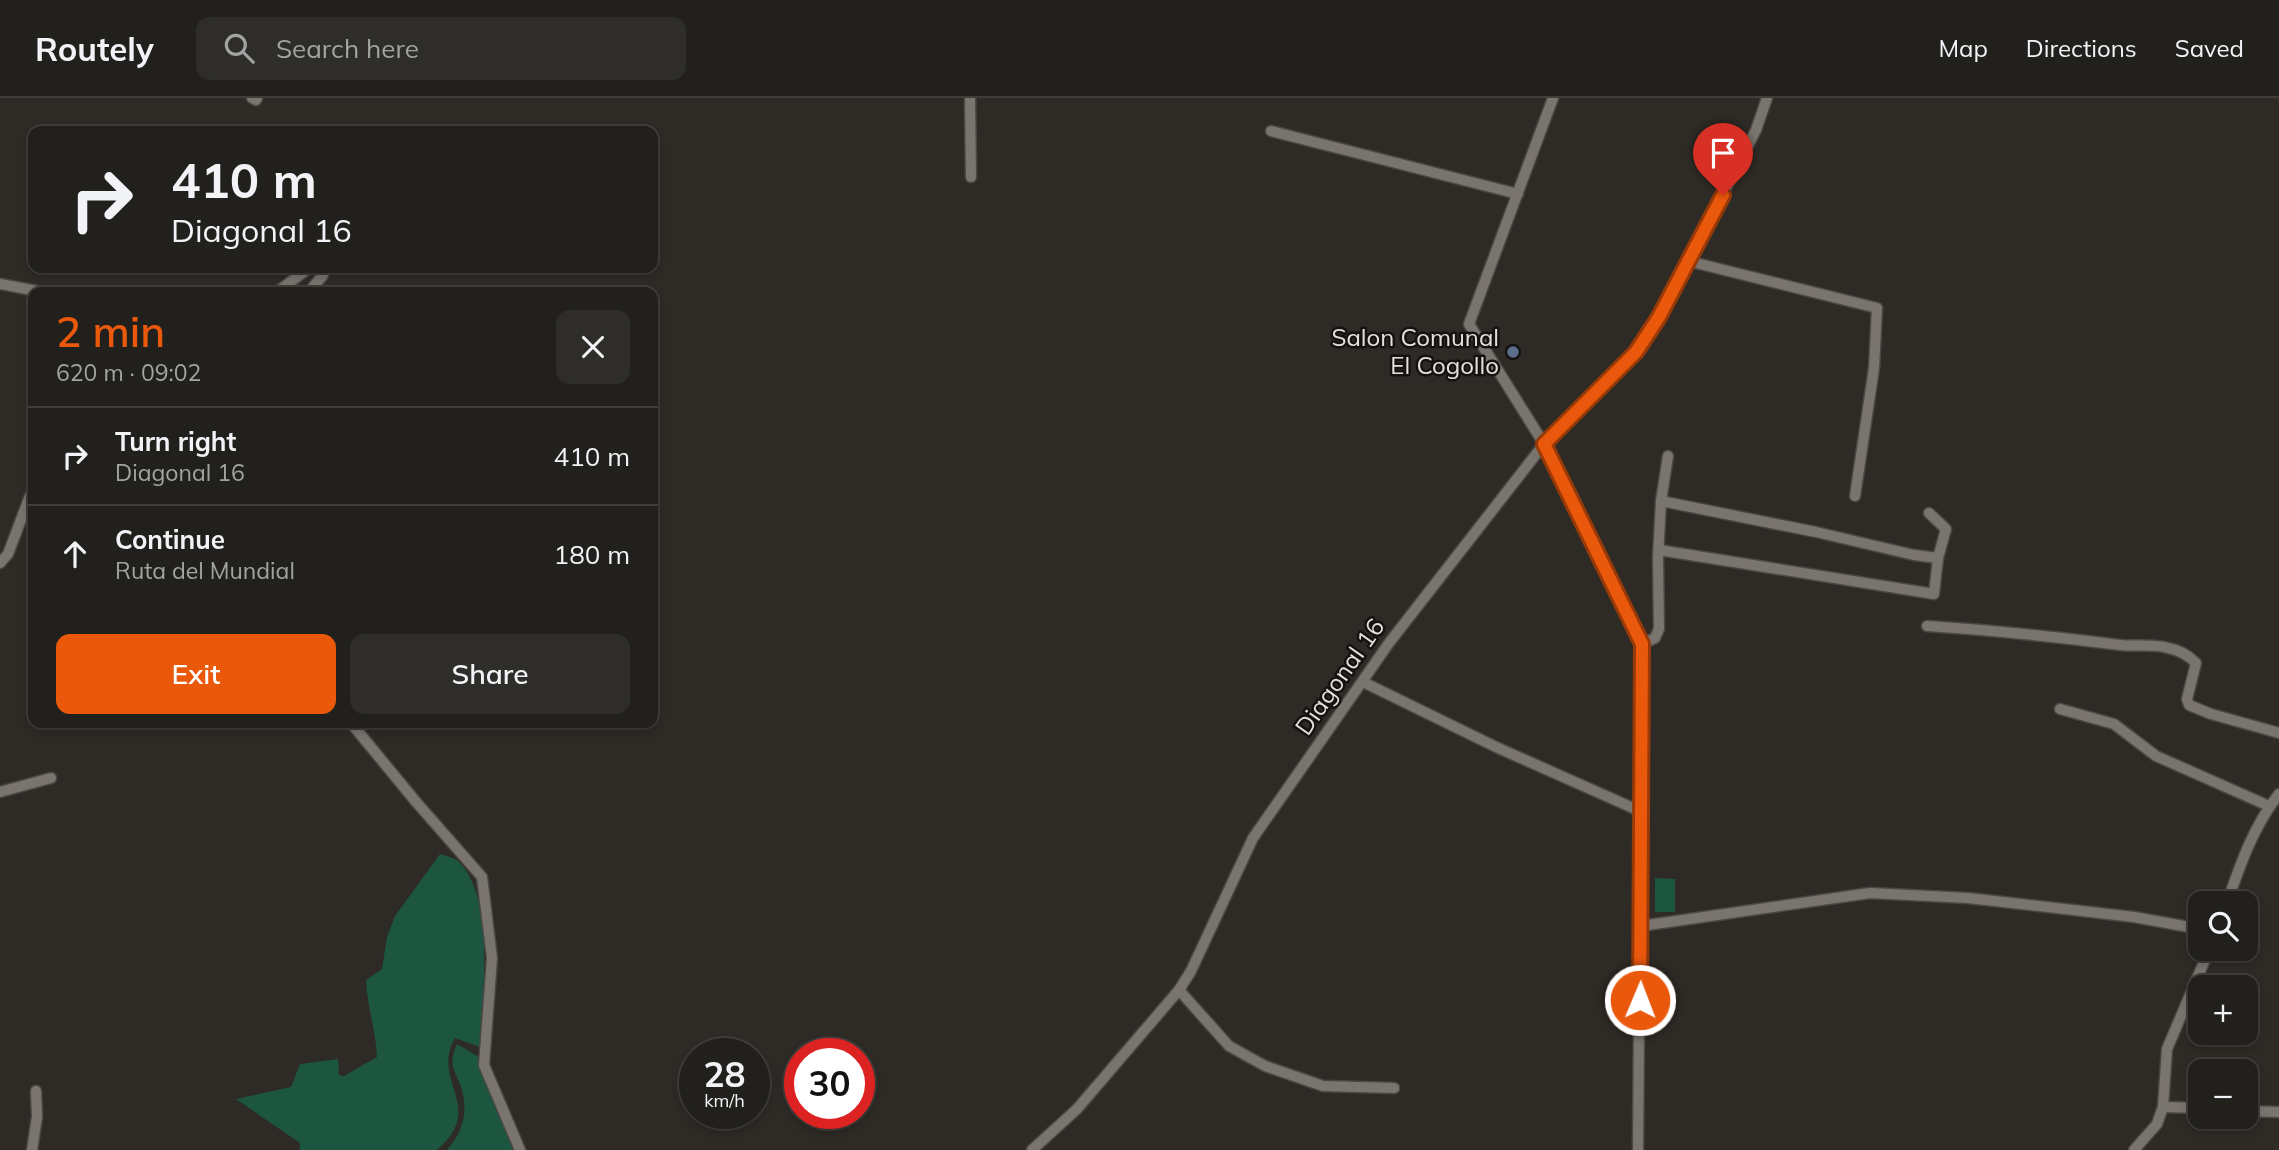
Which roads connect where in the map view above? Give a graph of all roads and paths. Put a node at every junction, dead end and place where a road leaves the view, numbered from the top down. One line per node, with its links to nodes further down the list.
1 (970, 98): 5 (street)
2 (1553, 98): 6 (street)
3 (1767, 98): 7 (street, Diagonal 16)
4 (1271, 131): 6 (street)
5 (971, 177)
6 (1518, 194): 14 (street)
7 (1688, 261): 14 (street, Diagonal 16); 16 (street)
8 (302, 273): 11 (street)
9 (323, 273): 12 (street)
10 (0, 284): 13 (street)
11 (284, 287)
12 (313, 287)
13 (28, 289)
14 (1544, 444): 24 (street); 25 (street, Diagonal 16)
15 (1668, 456): 18 (street)
16 (1854, 496)
17 (28, 501): 22 (street)
18 (1661, 502): 20 (street); 21 (street)
19 (1929, 513): 21 (street)
20 (1659, 550): 21 (street); 24 (street)
21 (1938, 558)
22 (0, 563)
23 (1927, 626): 28 (street)
24 (1642, 644): 33 (street)
25 (1363, 682): 33 (street); 38 (street, Diagonal 16)
26 (2060, 709): 32 (street)
27 (355, 728): 46 (street)
28 (2279, 733)
29 (51, 778): 30 (street)
30 (0, 792)
31 (2279, 794): 32 (street)
32 (2269, 806): 34 (street)
33 (1642, 812): 35 (street)
34 (2231, 891)
35 (1641, 926): 36 (street); 48 (street)
36 (2188, 927)
37 (2204, 961): 41 (street)
38 (1180, 990): 39 (street); 47 (street, Diagonal 16)
39 (1394, 1088)
40 (36, 1091): 45 (street)
41 (2163, 1107): 42 (street); 49 (street)
42 (2188, 1108)
43 (2258, 1111): 44 (street)
44 (2279, 1112)
45 (32, 1150)
46 (520, 1150)
47 (1032, 1150)
48 (1638, 1150)
49 (2134, 1150)

